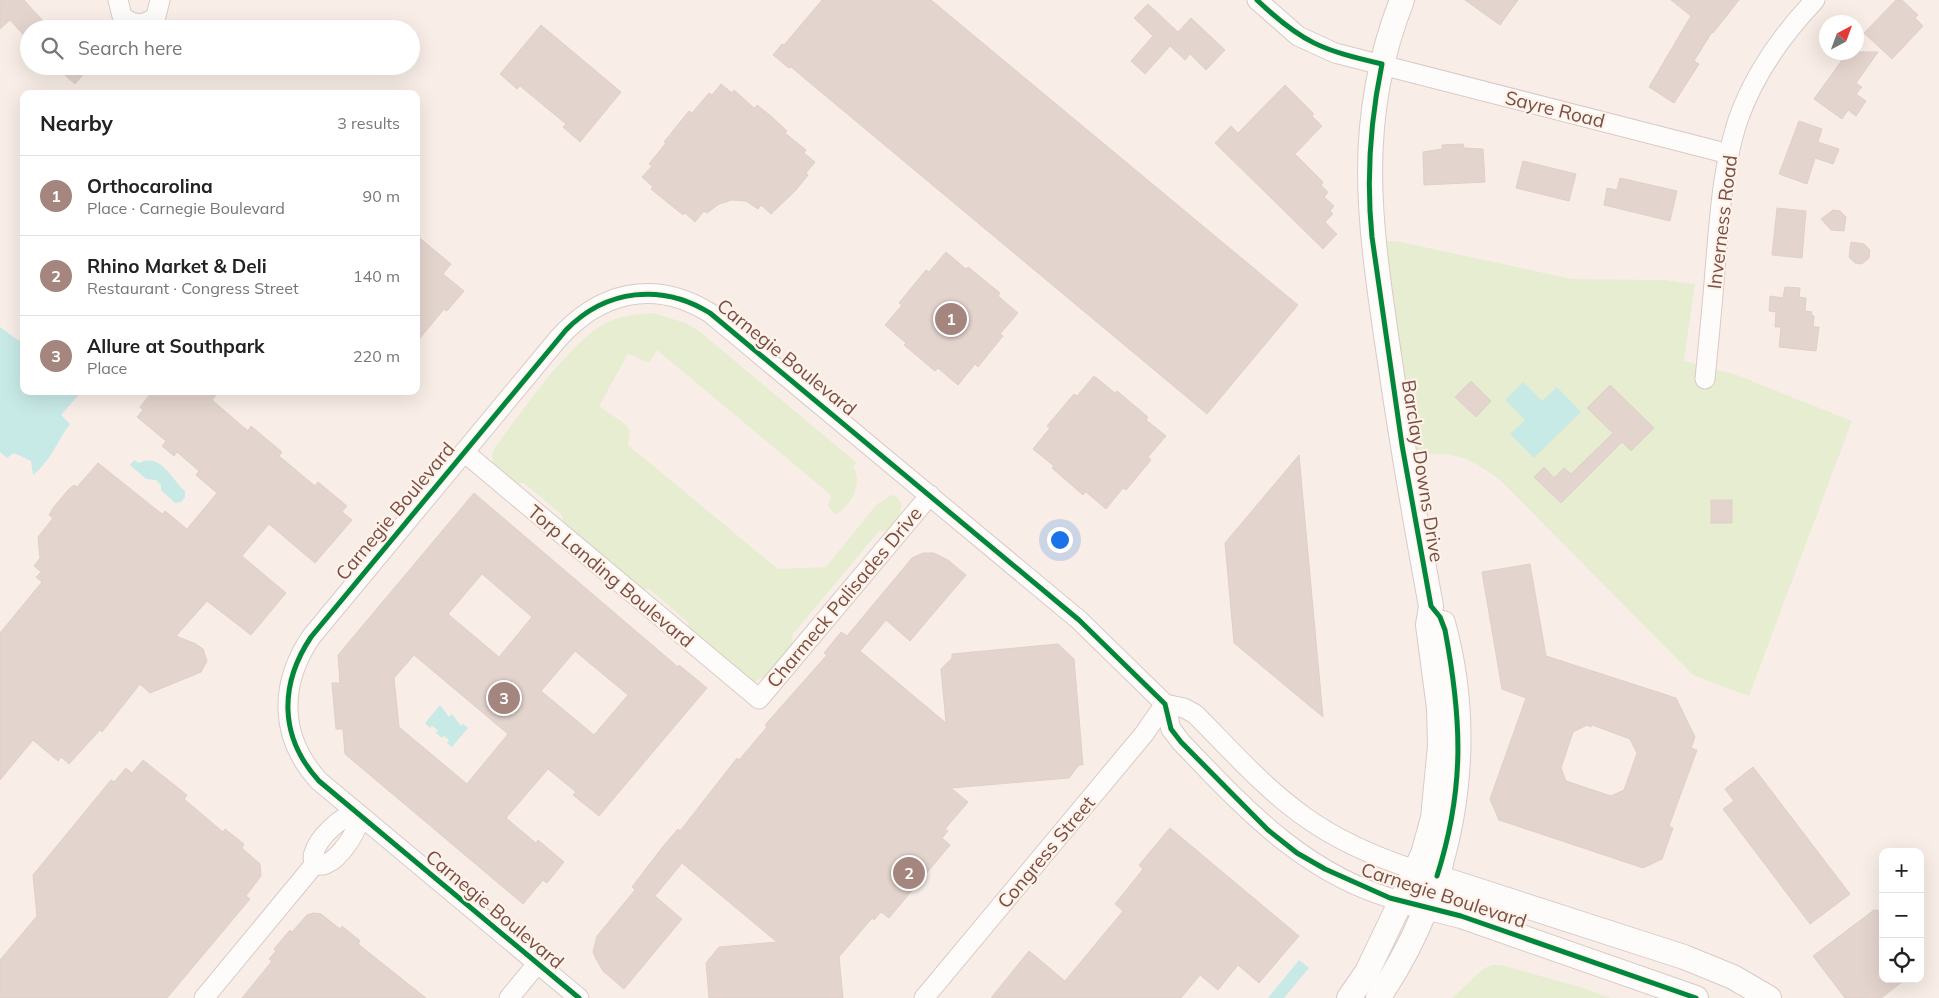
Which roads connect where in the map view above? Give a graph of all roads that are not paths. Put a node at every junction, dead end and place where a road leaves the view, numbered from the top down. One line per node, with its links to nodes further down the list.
1 (118, 0): 6 (street)
2 (160, 0): 7 (street)
3 (1257, 0): 8 (street, Sayre Road)
4 (1402, 0): 8 (street, Barclay Downs Drive)
5 (1814, 0): 9 (street, Inverness Road)
6 (127, 20)
7 (149, 20)
8 (1382, 64): 9 (street, Sayre Road); 16 (street, Barclay Downs Drive)
9 (1729, 154): 10 (street, Inverness Road)
10 (1705, 379)
11 (464, 452): 12 (street, Carnegie Boulevard); 13 (street, Torp Landing Boulevard); 15 (street, Carnegie Boulevard)
12 (930, 495): 13 (street, Charmeck Palisades Drive); 14 (street, Carnegie Boulevard)
13 (758, 700)
14 (1164, 704): 16 (street, Carnegie Boulevard); 17 (street, Carnegie Boulevard); 23 (street, Congress Street)
15 (358, 814): 19 (street, Carnegie Boulevard); 20 (street)
16 (1426, 873): 17 (street, Barclay Downs Drive); 18 (street, Barclay Downs Drive); 27 (street, Carnegie Boulevard)
17 (1401, 901): 18 (street, Carnegie Boulevard); 24 (street, Barclay Downs Drive)
18 (1425, 906): 25 (street, Barclay Downs Drive); 26 (street, Carnegie Boulevard)
19 (537, 964): 21 (street); 22 (street, Carnegie Boulevard)
20 (204, 998)
21 (510, 998)
22 (579, 998)
23 (924, 998)
24 (1348, 998)
25 (1378, 998)
26 (1696, 998)
27 (1769, 998)

